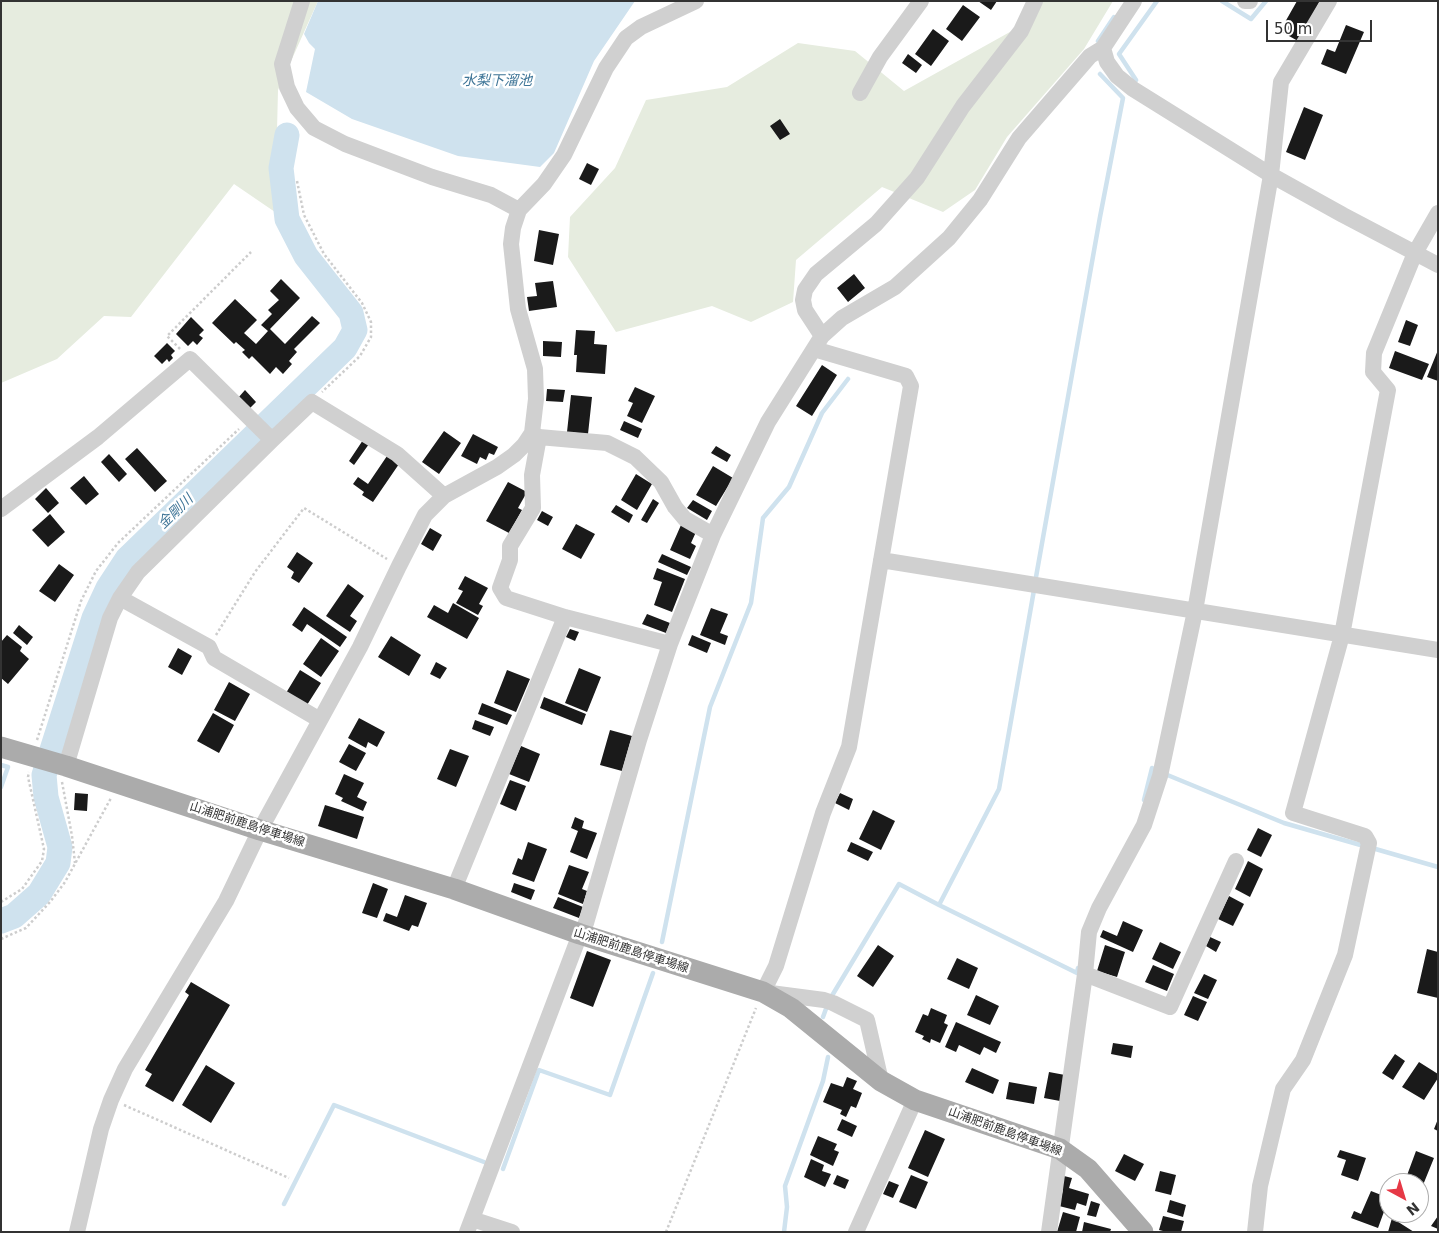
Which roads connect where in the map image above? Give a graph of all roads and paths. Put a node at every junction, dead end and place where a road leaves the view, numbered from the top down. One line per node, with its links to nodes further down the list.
1 (302, 1): 13 (street)
2 (696, 1): 13 (street)
3 (920, 1): 10 (street)
4 (1036, 1): 18 (street)
5 (1134, 1): 9 (street)
6 (1245, 1): 7 (street)
7 (1250, 1)
8 (1329, 1): 11 (street)
9 (1103, 48): 11 (street); 18 (street)
10 (860, 93)
11 (1272, 176): 16 (street); 29 (street)
12 (297, 181): 20 (path)
13 (519, 210): 21 (street)
14 (1438, 213): 16 (street)
15 (251, 252): 19 (path)
16 (1415, 253): 17 (street); 31 (street)
17 (1438, 265)
18 (818, 343): 25 (street); 26 (street)
19 (190, 359): 22 (street); 24 (street)
20 (312, 402): 22 (street); 23 (street)
21 (536, 435): 23 (street); 25 (street); 30 (street)
22 (272, 440): 28 (street)
23 (444, 496): 27 (street)
24 (1, 509)
25 (713, 536): 32 (street)
26 (881, 560): 29 (street); 48 (street)
27 (399, 566): 33 (path); 35 (street)
28 (120, 598): 33 (street); 38 (street)
29 (1195, 611): 31 (street); 47 (street)
30 (566, 618): 32 (street); 43 (street)
31 (1342, 635): 34 (street); 61 (street)
32 (670, 644): 45 (street)
33 (209, 647): 35 (street)
34 (1438, 650)
35 (320, 720): 40 (street)
36 (1, 746): 37 (main road)
37 (32, 755): 38 (main road, 山浦肥前鹿島停車場線); 44 (path)
38 (66, 766): 39 (main road, 山浦肥前鹿島停車場線); 42 (path)
39 (118, 783): 40 (main road, 山浦肥前鹿島停車場線); 42 (path)
40 (260, 830): 43 (main road, 山浦肥前鹿島停車場線); 50 (street)
41 (1236, 861): 47 (street)
42 (75, 864): 46 (path)
43 (454, 888): 45 (main road, 山浦肥前鹿島停車場線)
44 (1, 902)
45 (580, 934): 48 (main road, 山浦肥前鹿島停車場線); 54 (street)
46 (1, 939)
47 (1085, 974): 52 (street)
48 (763, 992): 49 (main road, 山浦肥前鹿島停車場線); 49 (street); 57 (path)
49 (881, 1080): 51 (main road, 山浦肥前鹿島停車場線)
50 (111, 1100): 53 (path); 55 (street)
51 (915, 1100): 52 (main road, 山浦肥前鹿島停車場線); 58 (street)
52 (1060, 1149): 59 (street); 60 (main road, 山浦肥前鹿島停車場線)
53 (289, 1178)
54 (470, 1225): 56 (street)
55 (77, 1232)
56 (512, 1232)
57 (666, 1232)
58 (856, 1232)
59 (1049, 1232)
60 (1143, 1232)
61 (1255, 1232)

